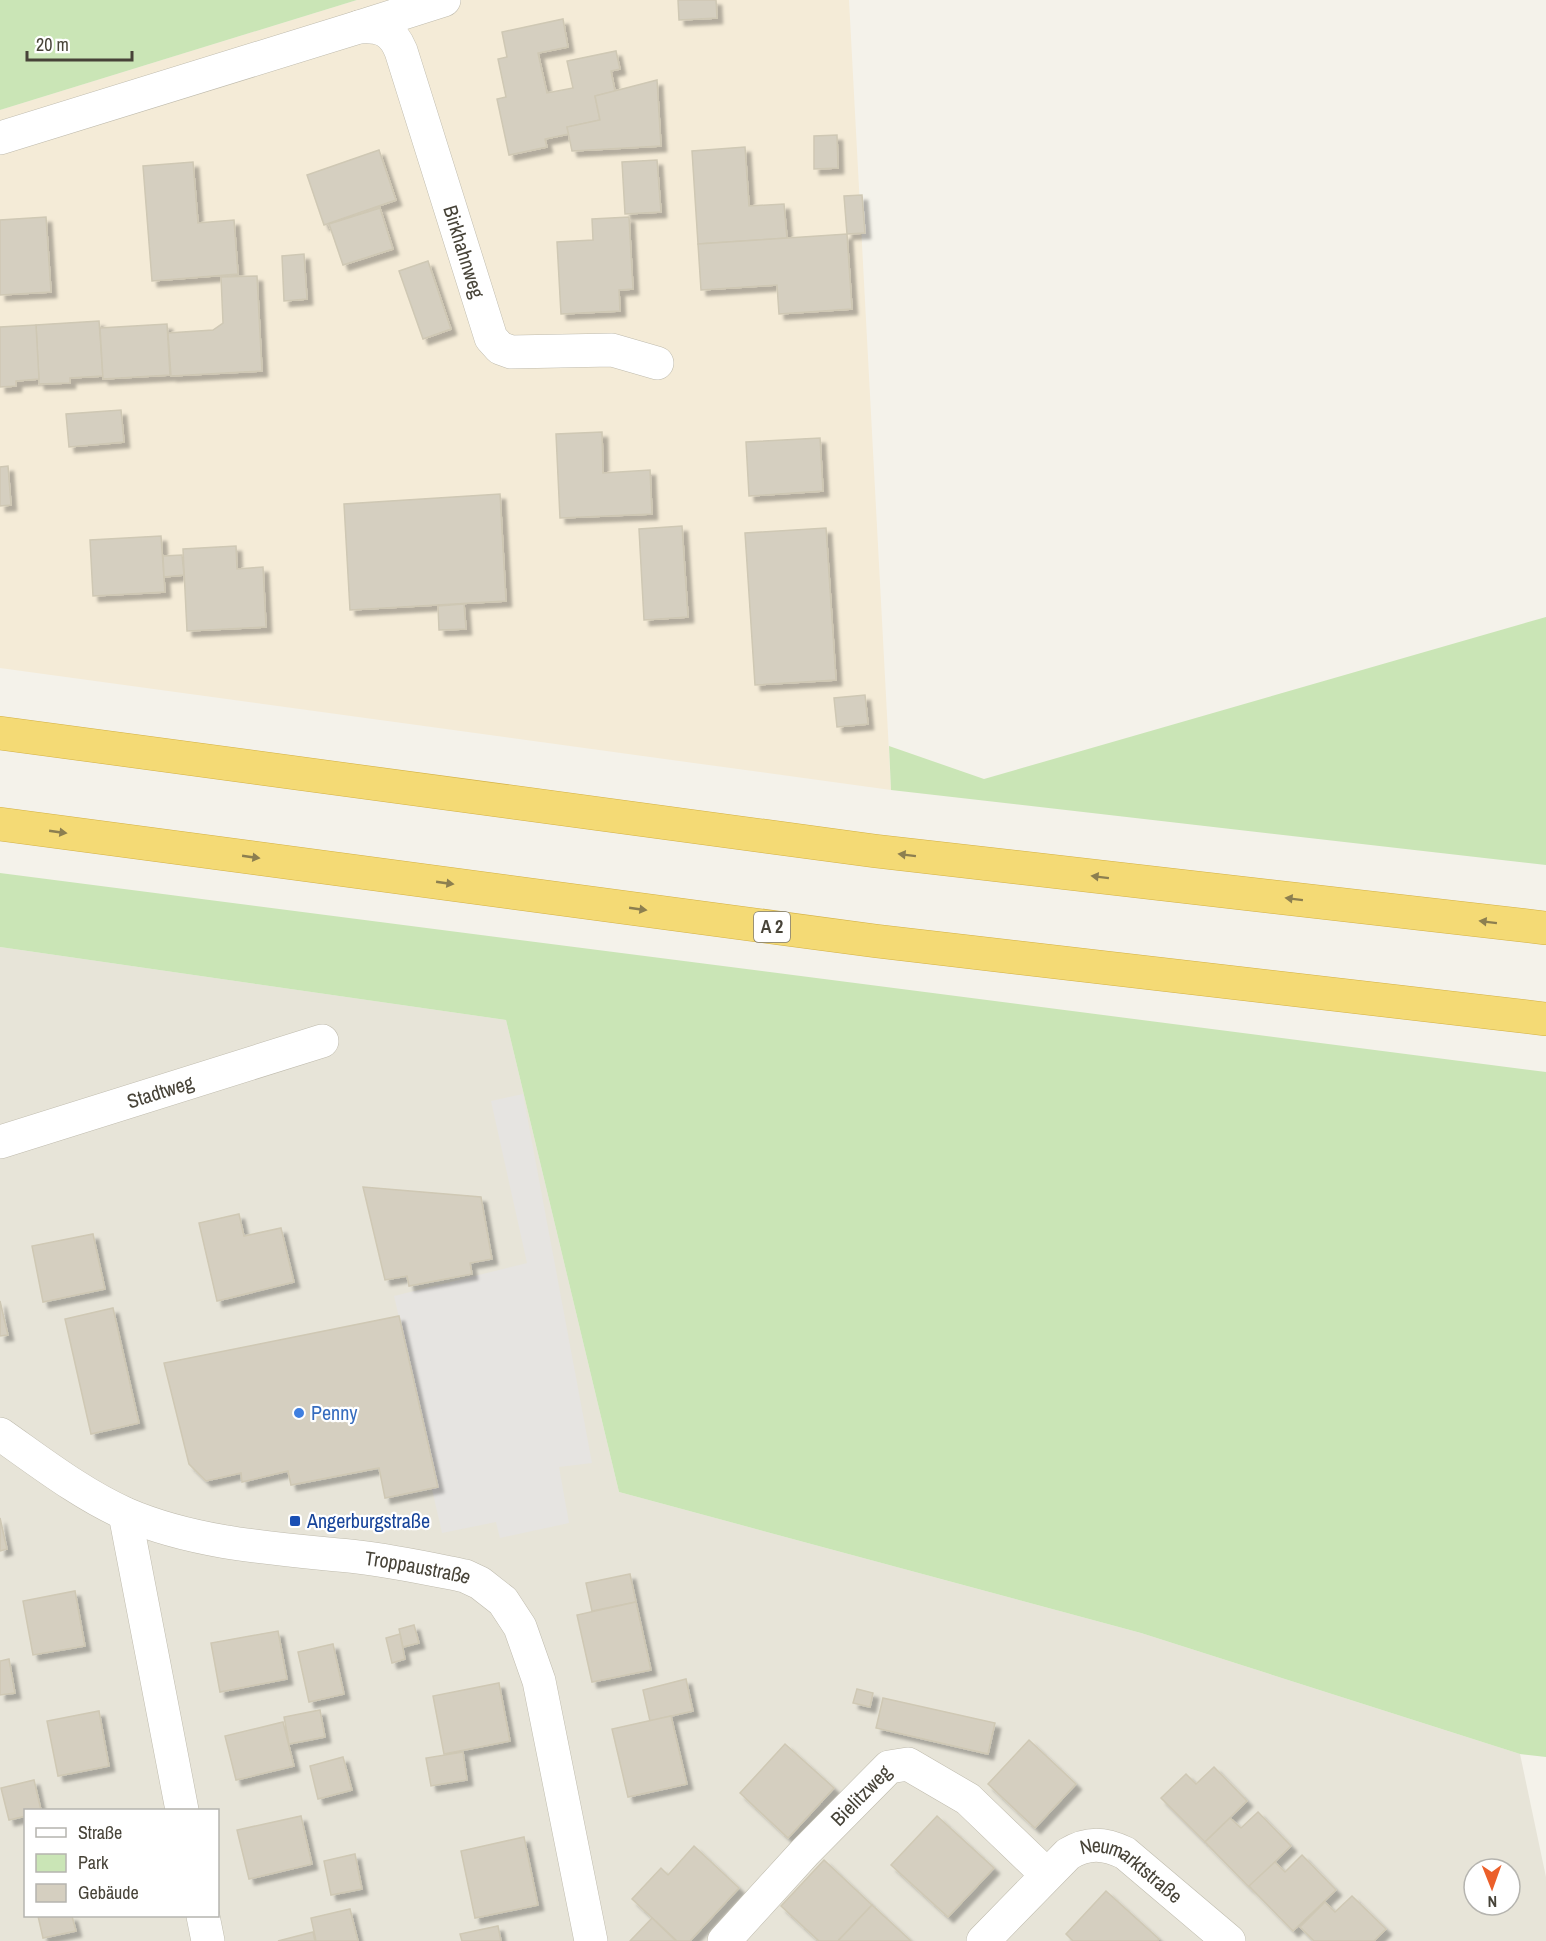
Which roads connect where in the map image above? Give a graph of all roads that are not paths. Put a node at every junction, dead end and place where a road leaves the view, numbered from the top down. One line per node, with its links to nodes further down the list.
1 (444, 0): 2 (street, Birkhahnweg)
2 (359, 27): 3 (street, Birkhahnweg); 4 (street, Birkhahnweg)
3 (0, 138)
4 (657, 363)
5 (0, 734): 7 (highway, one-way to 5)
6 (0, 824): 8 (highway, A 2, one-way to 8)
7 (1546, 928)
8 (1546, 1019)
9 (322, 1041): 10 (street, Stadtweg)
10 (0, 1142)
11 (0, 1434): 12 (street, Troppaustraße)
12 (125, 1514): 13 (street); 17 (street, Troppaustraße)
13 (182, 1809)
14 (1046, 1874): 18 (street, Bielitzweg); 19 (street, Neumarktstraße); 20 (street, Neumarktstraße)
15 (203, 1917): 16 (street)
16 (208, 1941)
17 (591, 1941)
18 (724, 1941)
19 (983, 1941)
20 (1229, 1941)

